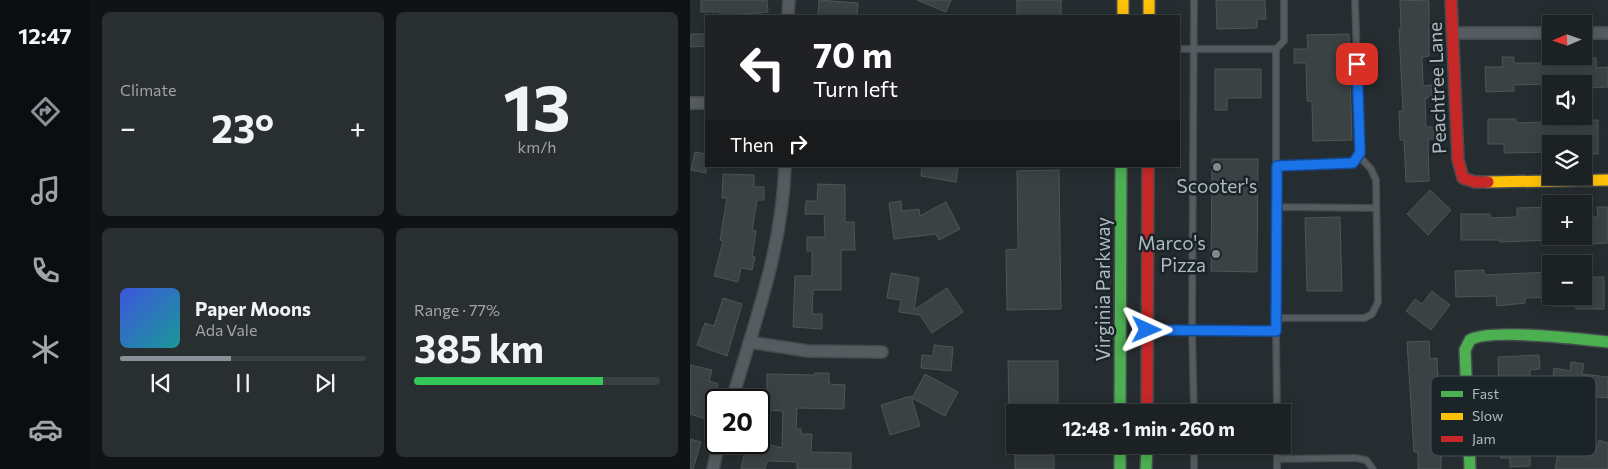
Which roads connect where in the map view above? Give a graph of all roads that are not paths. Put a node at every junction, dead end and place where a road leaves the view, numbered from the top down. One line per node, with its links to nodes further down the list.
1 (789, 0): 8 (street)
2 (1123, 0): 9 (street)
3 (1149, 0): 10 (street)
4 (1194, 0): 16 (lane)
5 (1284, 0): 17 (lane)
6 (1355, 0): 20 (lane)
7 (1451, 0): 11 (street, Peachtree Lane)
8 (788, 15)
9 (1123, 15)
10 (1149, 15)
11 (1452, 33): 12 (street); 25 (street, Peachtree Lane)
12 (1542, 33)
13 (1592, 33): 14 (street)
14 (1608, 33)
15 (1180, 49): 16 (lane)
16 (1194, 49): 17 (lane); 30 (lane)
17 (1276, 49): 21 (lane)
18 (690, 103): 19 (street)
19 (705, 103)
20 (1359, 156): 21 (lane); 27 (lane)
21 (1277, 166): 26 (lane)
22 (785, 167): 32 (street)
23 (1121, 167): 29 (street, Virginia Parkway)
24 (1148, 167): 29 (street, Virginia Parkway)
25 (1608, 180)
26 (1277, 207): 27 (lane); 28 (lane)
27 (1376, 208): 28 (lane)
28 (1276, 318): 31 (lane)
29 (1134, 330): 30 (lane); 37 (street, Virginia Parkway); 38 (street, Virginia Parkway)
30 (1192, 331): 31 (lane); 39 (lane)
31 (1276, 331): 40 (lane)
32 (749, 342): 34 (street); 36 (street)
33 (1608, 342): 35 (street)
34 (882, 352)
35 (1467, 376)
36 (735, 389)
37 (1121, 404)
38 (1146, 404)
39 (1194, 404)
40 (1277, 404)
41 (716, 454): 48 (street)
42 (1120, 454): 49 (street)
43 (1147, 454): 50 (street)
44 (1194, 454): 51 (lane)
45 (1277, 454): 47 (lane)
46 (1470, 456): 54 (street)
47 (1277, 459): 52 (lane); 53 (lane)
48 (713, 469)
49 (1120, 469)
50 (1146, 469)
51 (1194, 469)
52 (1277, 469)
53 (1373, 469)
54 (1470, 469)

